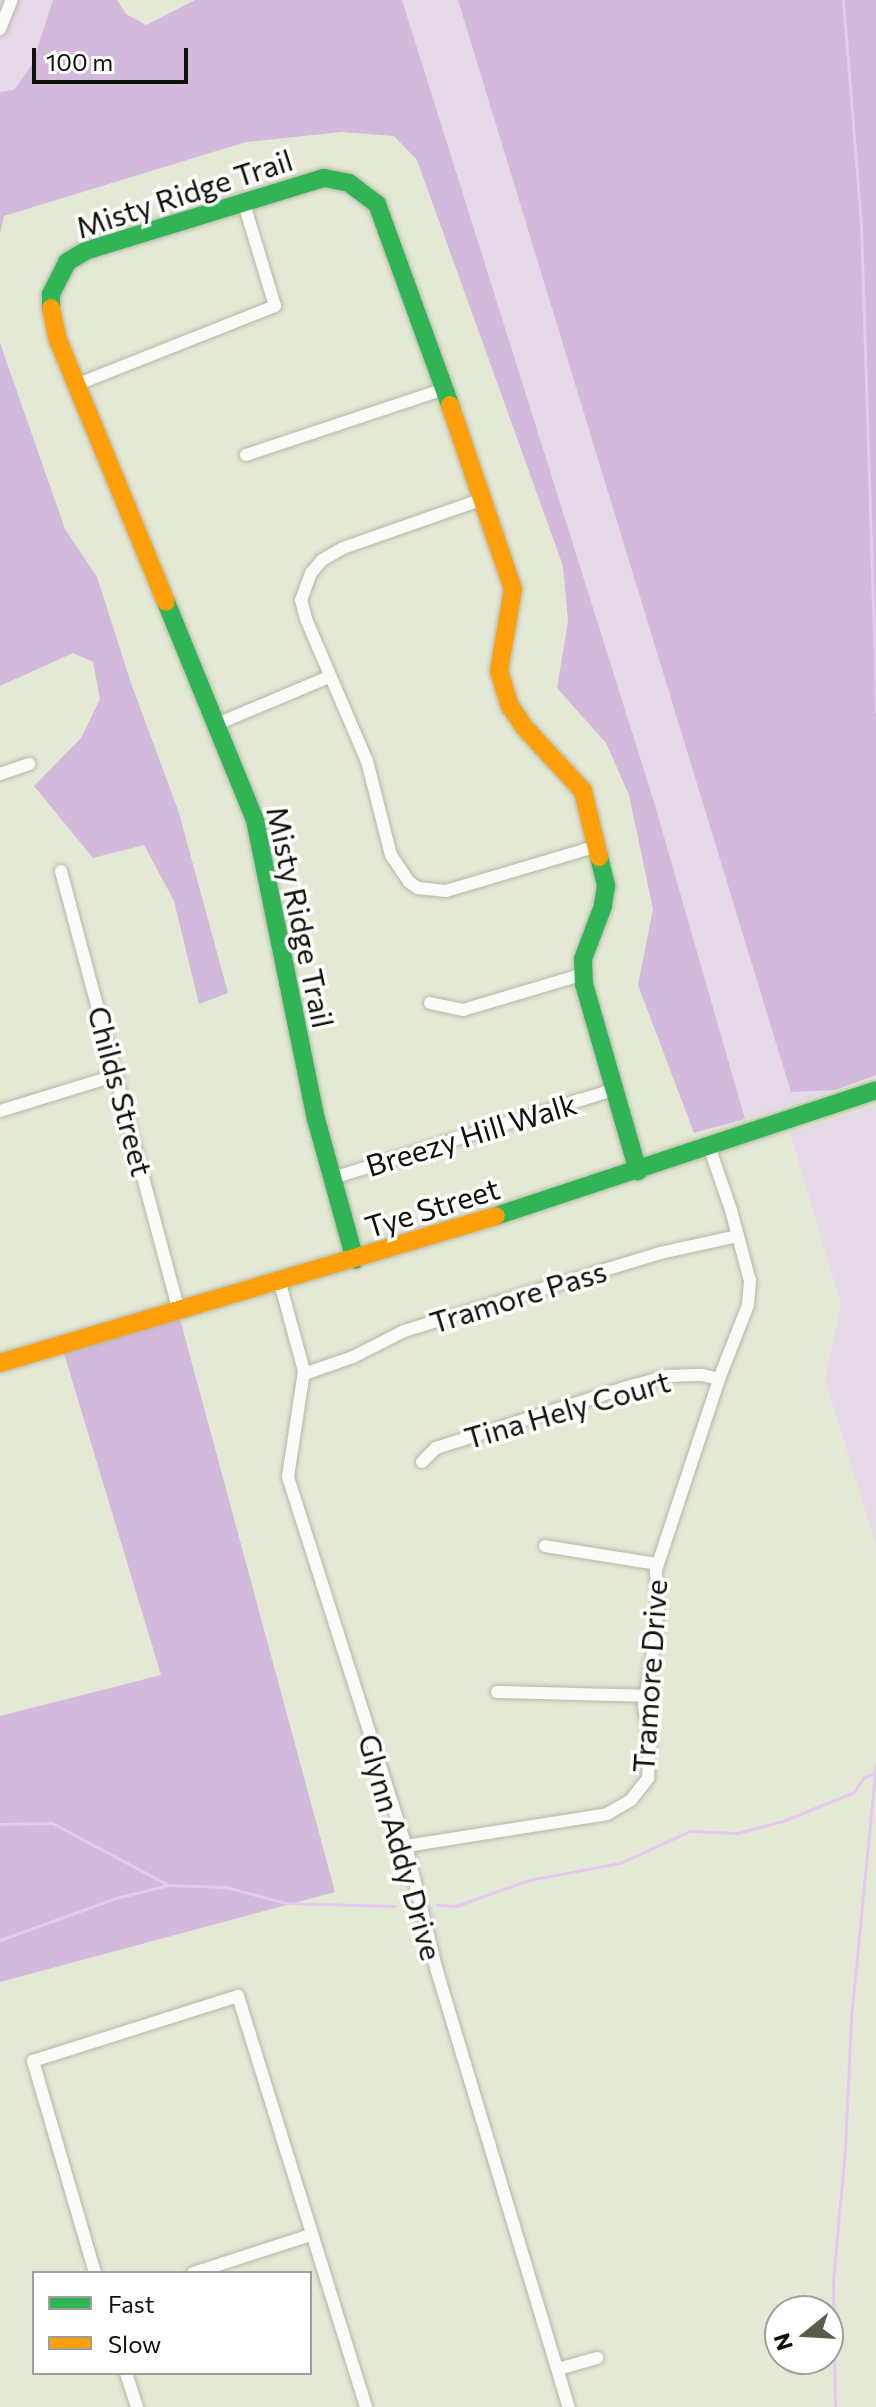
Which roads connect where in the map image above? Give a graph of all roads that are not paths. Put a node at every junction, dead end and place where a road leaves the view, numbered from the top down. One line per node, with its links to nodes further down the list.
1 (12, 0): 2 (street)
2 (0, 29)
3 (243, 201): 4 (street, Misty Ridge Trail); 4 (street); 5 (street, Misty Ridge Trail)
4 (78, 384): 9 (street, Misty Ridge Trail)
5 (444, 389): 6 (street); 7 (street, Misty Ridge Trail)
6 (246, 455)
7 (483, 499): 8 (street); 12 (street, Misty Ridge Trail)
8 (329, 677): 9 (street); 12 (street)
9 (217, 724): 22 (street, Misty Ridge Trail)
10 (29, 764): 11 (street)
11 (0, 774)
12 (598, 846): 14 (street, Misty Ridge Trail)
13 (61, 871): 16 (street, Childs Street)
14 (584, 974): 15 (street); 17 (street, Misty Ridge Trail)
15 (430, 1003)
16 (117, 1075): 19 (street); 26 (street, Childs Street)
17 (612, 1090): 21 (street, Misty Ridge Trail); 22 (street, Breezy Hill Walk)
18 (876, 1090): 20 (street, Tye Street)
19 (0, 1111)
20 (709, 1146): 21 (street, Tye Street); 23 (street, Tramore Drive)
21 (638, 1171): 24 (street, Tye Street)
22 (330, 1179): 24 (street, Misty Ridge Trail)
23 (738, 1236): 28 (street, Tramore Pass); 29 (street, Tramore Drive)
24 (355, 1260): 25 (street, Tye Street)
25 (280, 1283): 26 (street, Tye Street); 28 (street, Glynn Addy Drive)
26 (179, 1312): 27 (street, Tye Street)
27 (0, 1363)
28 (304, 1371): 35 (street, Glynn Addy Drive)
29 (719, 1379): 30 (street, Tina Hely Court); 32 (street, Tramore Drive)
30 (422, 1462)
31 (545, 1546): 32 (street)
32 (657, 1564): 34 (street, Tramore Drive)
33 (497, 1692): 34 (street)
34 (646, 1696): 35 (street, Tramore Drive)
35 (406, 1846): 40 (street, Glynn Addy Drive)
36 (311, 2235): 37 (street); 38 (street); 43 (street)
37 (94, 2271)
38 (199, 2271)
39 (597, 2358): 40 (street)
40 (558, 2369): 44 (street, Glynn Addy Drive)
41 (127, 2375): 42 (street)
42 (137, 2407)
43 (366, 2407)
44 (569, 2407)

